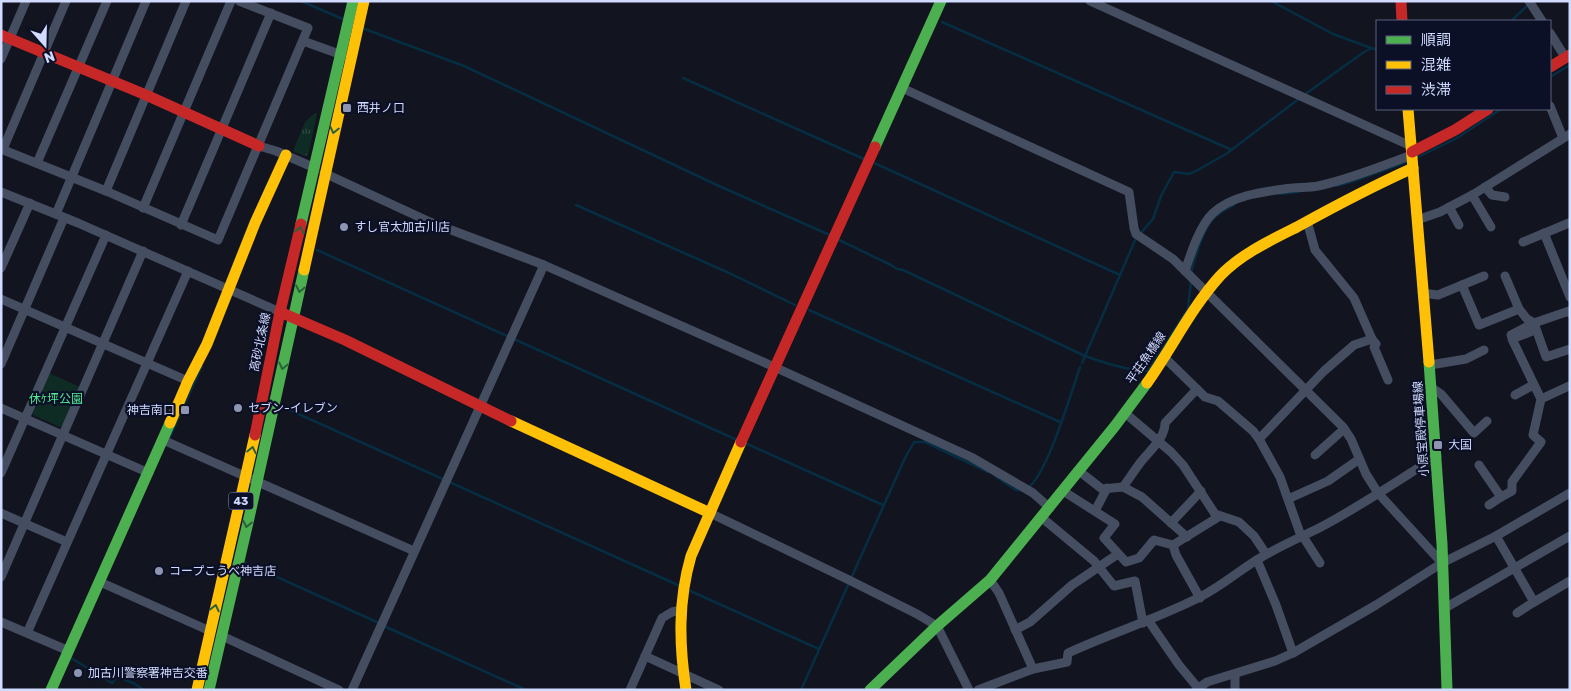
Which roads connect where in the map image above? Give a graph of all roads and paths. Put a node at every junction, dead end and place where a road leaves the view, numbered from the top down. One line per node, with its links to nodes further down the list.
1 (26, 1): 19 (street)
2 (66, 1): 21 (street)
3 (107, 1): 26 (street)
4 (146, 1): 27 (street)
5 (186, 1): 29 (street)
6 (231, 1): 33 (street)
7 (239, 1): 14 (street)
8 (353, 1): 17 (main road, 高砂北条線 / 43)
9 (364, 1): 17 (main road, 高砂北条線 / 43)
10 (941, 1): 28 (main road)
11 (1090, 1): 39 (street)
12 (1401, 1): 15 (main road)
13 (1531, 4): 16 (street)
14 (271, 14): 20 (street); 34 (street)
15 (1402, 20)
16 (1541, 20)
17 (353, 24): 22 (main road, 高砂北条線 / 43); 41 (main road, 高砂北条線 / 43, one-way to 41)
18 (1551, 34): 23 (street)
19 (6, 37): 21 (main road); 24 (street)
20 (303, 41): 22 (street); 36 (street)
21 (43, 53): 26 (main road); 37 (street)
22 (342, 55): 41 (main road, 高砂北条線 / 43)
23 (1568, 56): 25 (main road)
24 (1, 59)
25 (1551, 66)
26 (78, 67): 27 (main road); 40 (street)
27 (113, 81): 29 (main road); 42 (street)
28 (902, 88): 65 (street); 91 (main road)
29 (146, 95): 33 (main road); 44 (street)
30 (1551, 108): 35 (street)
31 (1408, 110): 39 (main road, 小原宝殿停車場線)
32 (1486, 110): 39 (main road, 平荘魚橋線)
33 (184, 112): 34 (main road); 50 (street)
34 (222, 128): 36 (main road); 55 (street)
35 (1566, 136): 43 (street)
36 (259, 146): 38 (street); 55 (street)
37 (2, 149): 40 (street)
38 (286, 155): 41 (street); 70 (main road)
39 (1412, 157): 52 (main road, 小原宝殿停車場線); 53 (main road, 平荘魚橋線); 65 (street)
40 (37, 163): 42 (street)
41 (320, 171): 62 (street); 78 (main road, 高砂北条線 / 43, one-way to 41); 79 (main road, 高砂北条線 / 43, one-way to 79)
42 (72, 178): 44 (street); 51 (street)
43 (1486, 187): 46 (street); 47 (street)
44 (106, 191): 50 (street)
45 (1, 192): 48 (street)
46 (1472, 195): 49 (street); 57 (street)
47 (1505, 197)
48 (30, 203): 51 (street); 63 (street)
49 (1449, 207): 52 (street); 56 (street)
50 (143, 208): 55 (street)
51 (60, 216): 59 (street); 76 (street)
52 (1417, 220): 72 (main road, 小原宝殿停車場線)
53 (1308, 221): 71 (main road, 平荘魚橋線); 83 (street)
54 (1569, 223): 58 (street)
55 (181, 225)
56 (1459, 225)
57 (1491, 227)
58 (1544, 233): 60 (street); 69 (street)
59 (106, 235): 61 (street); 80 (street)
60 (1523, 242)
61 (143, 251): 64 (street); 84 (street)
62 (544, 265): 91 (street); 101 (street)
63 (1, 268)
64 (188, 270): 70 (street); 88 (street)
65 (1190, 275): 71 (street)
66 (1484, 276): 68 (street)
67 (1505, 276): 75 (street)
68 (1462, 285): 72 (street); 75 (street)
69 (1568, 287): 73 (street)
70 (228, 289): 78 (street); 93 (main road)
71 (1207, 293): 87 (main road, 平荘魚橋線); 98 (street)
72 (1422, 293): 90 (main road, 小原宝殿停車場線)
73 (1570, 297)
74 (1, 299): 76 (street)
75 (1519, 309): 81 (street)
76 (26, 310): 80 (street); 89 (street)
77 (1570, 311): 81 (street)
78 (280, 312): 79 (main road); 119 (main road, 高砂北条線 / 43, one-way to 78)
79 (293, 318): 101 (main road); 119 (main road, 高砂北条線 / 43, one-way to 119)
80 (65, 327): 84 (street); 104 (street)
81 (1535, 327): 82 (street); 85 (street); 94 (street)
82 (1509, 336)
83 (1372, 339): 92 (street); 98 (street)
84 (104, 344): 88 (street); 107 (street)
85 (1570, 349)
86 (1484, 350): 90 (street)
87 (1164, 357): 97 (street); 103 (main road, 平荘魚橋線)
88 (146, 362): 93 (street); 111 (street)
89 (1, 364)
90 (1430, 365): 96 (main road, 小原宝殿停車場線)
91 (776, 368): 129 (street); 131 (main road)
92 (1388, 380)
93 (188, 381): 110 (main road)
94 (1533, 385): 99 (street); 100 (street)
95 (1568, 386): 100 (street)
96 (1432, 388): 105 (street); 113 (main road, 小原宝殿停車場線)
97 (1197, 390): 108 (street); 109 (street)
98 (1306, 391): 106 (street); 108 (street)
99 (1515, 395)
100 (1541, 399): 126 (street)
101 (480, 406): 131 (main road); 143 (street)
102 (1, 408): 104 (street)
103 (1125, 413): 109 (street); 116 (main road, 平荘魚橋線)
104 (25, 418): 107 (street); 117 (street)
105 (1487, 421)
106 (1344, 429): 112 (street); 114 (street)
107 (64, 435): 111 (street); 136 (street)
108 (1259, 438): 127 (street)
109 (1158, 441): 120 (street); 123 (street)
110 (166, 442): 118 (main road); 119 (street)
111 (106, 453): 118 (street); 141 (street)
112 (1315, 455)
113 (1438, 456): 124 (street); 148 (main road, 小原宝殿停車場線)
114 (1358, 460): 124 (street); 127 (street)
115 (1479, 464): 126 (street)
116 (1079, 471): 121 (street); 122 (main road, 平荘魚橋線)
117 (1, 472)
118 (149, 473): 154 (main road)
119 (252, 478): 143 (street); 164 (main road, 高砂北条線 / 43, one-way to 119); 166 (main road, 高砂北条線 / 43, one-way to 166)
120 (1123, 487): 121 (street); 135 (street)
121 (1107, 488): 130 (street)
122 (1063, 491): 129 (main road, 平荘魚橋線); 130 (street)
123 (1201, 491): 133 (street); 135 (street)
124 (1378, 493): 137 (street); 148 (street)
125 (1570, 493): 138 (street)
126 (1502, 497): 128 (street)
127 (1288, 499): 137 (street)
128 (1489, 505)
129 (1050, 508): 134 (main road, 平荘魚橋線)
130 (1095, 511): 144 (street)
131 (710, 513): 158 (main road); 162 (street)
132 (1, 514): 136 (street)
133 (1220, 516): 140 (street); 145 (street)
134 (1041, 517): 149 (street); 152 (main road, 平荘魚橋線)
135 (1171, 523): 140 (street)
136 (25, 524): 141 (street); 151 (street)
137 (1302, 536): 145 (street); 147 (street)
138 (1496, 536): 148 (street); 150 (street)
139 (1570, 536): 150 (street)
140 (1187, 537): 142 (street)
141 (67, 542): 165 (street)
142 (1173, 545): 144 (street); 155 (street)
143 (414, 551): 179 (street)
144 (1118, 554): 149 (street)
145 (1266, 554): 146 (street)
146 (1257, 560): 155 (street); 168 (street)
147 (1320, 563)
148 (1442, 563): 157 (main road, 小原宝殿停車場線); 168 (street)
149 (1099, 565): 160 (street); 163 (street)
150 (1514, 568): 156 (street); 157 (street)
151 (1, 577)
152 (990, 580): 162 (main road, 平荘魚橋線); 163 (street)
153 (1570, 581): 156 (street)
154 (102, 583): 164 (street); 167 (main road)
155 (1200, 598): 160 (street)
156 (1534, 602): 159 (street)
157 (1445, 608): 186 (main road, 小原宝殿停車場線)
158 (681, 610): 169 (street); 171 (main road)
159 (1517, 613)
160 (1146, 621): 170 (street); 174 (street)
161 (1, 622): 165 (street)
162 (937, 626): 173 (main road, 平荘魚橋線); 183 (street)
163 (1016, 630): 170 (street)
164 (210, 631): 176 (main road, 高砂北条線 / 43)
165 (27, 633): 167 (street)
166 (222, 636): 177 (main road, 高砂北条線 / 43); 178 (street)
167 (69, 651): 175 (main road)
168 (1293, 653): 172 (street)
169 (645, 656): 171 (street); 180 (street)
170 (1033, 669): 184 (street)
171 (683, 674): 181 (main road); 182 (street)
172 (1235, 674): 174 (street); 185 (street)
173 (876, 688)
174 (1197, 689)
175 (51, 690)
176 (197, 690)
177 (209, 690)
178 (339, 690)
179 (352, 690)
180 (630, 690)
181 (686, 690)
182 (719, 690)
183 (969, 690)
184 (978, 690)
185 (1235, 690)
186 (1447, 690)

